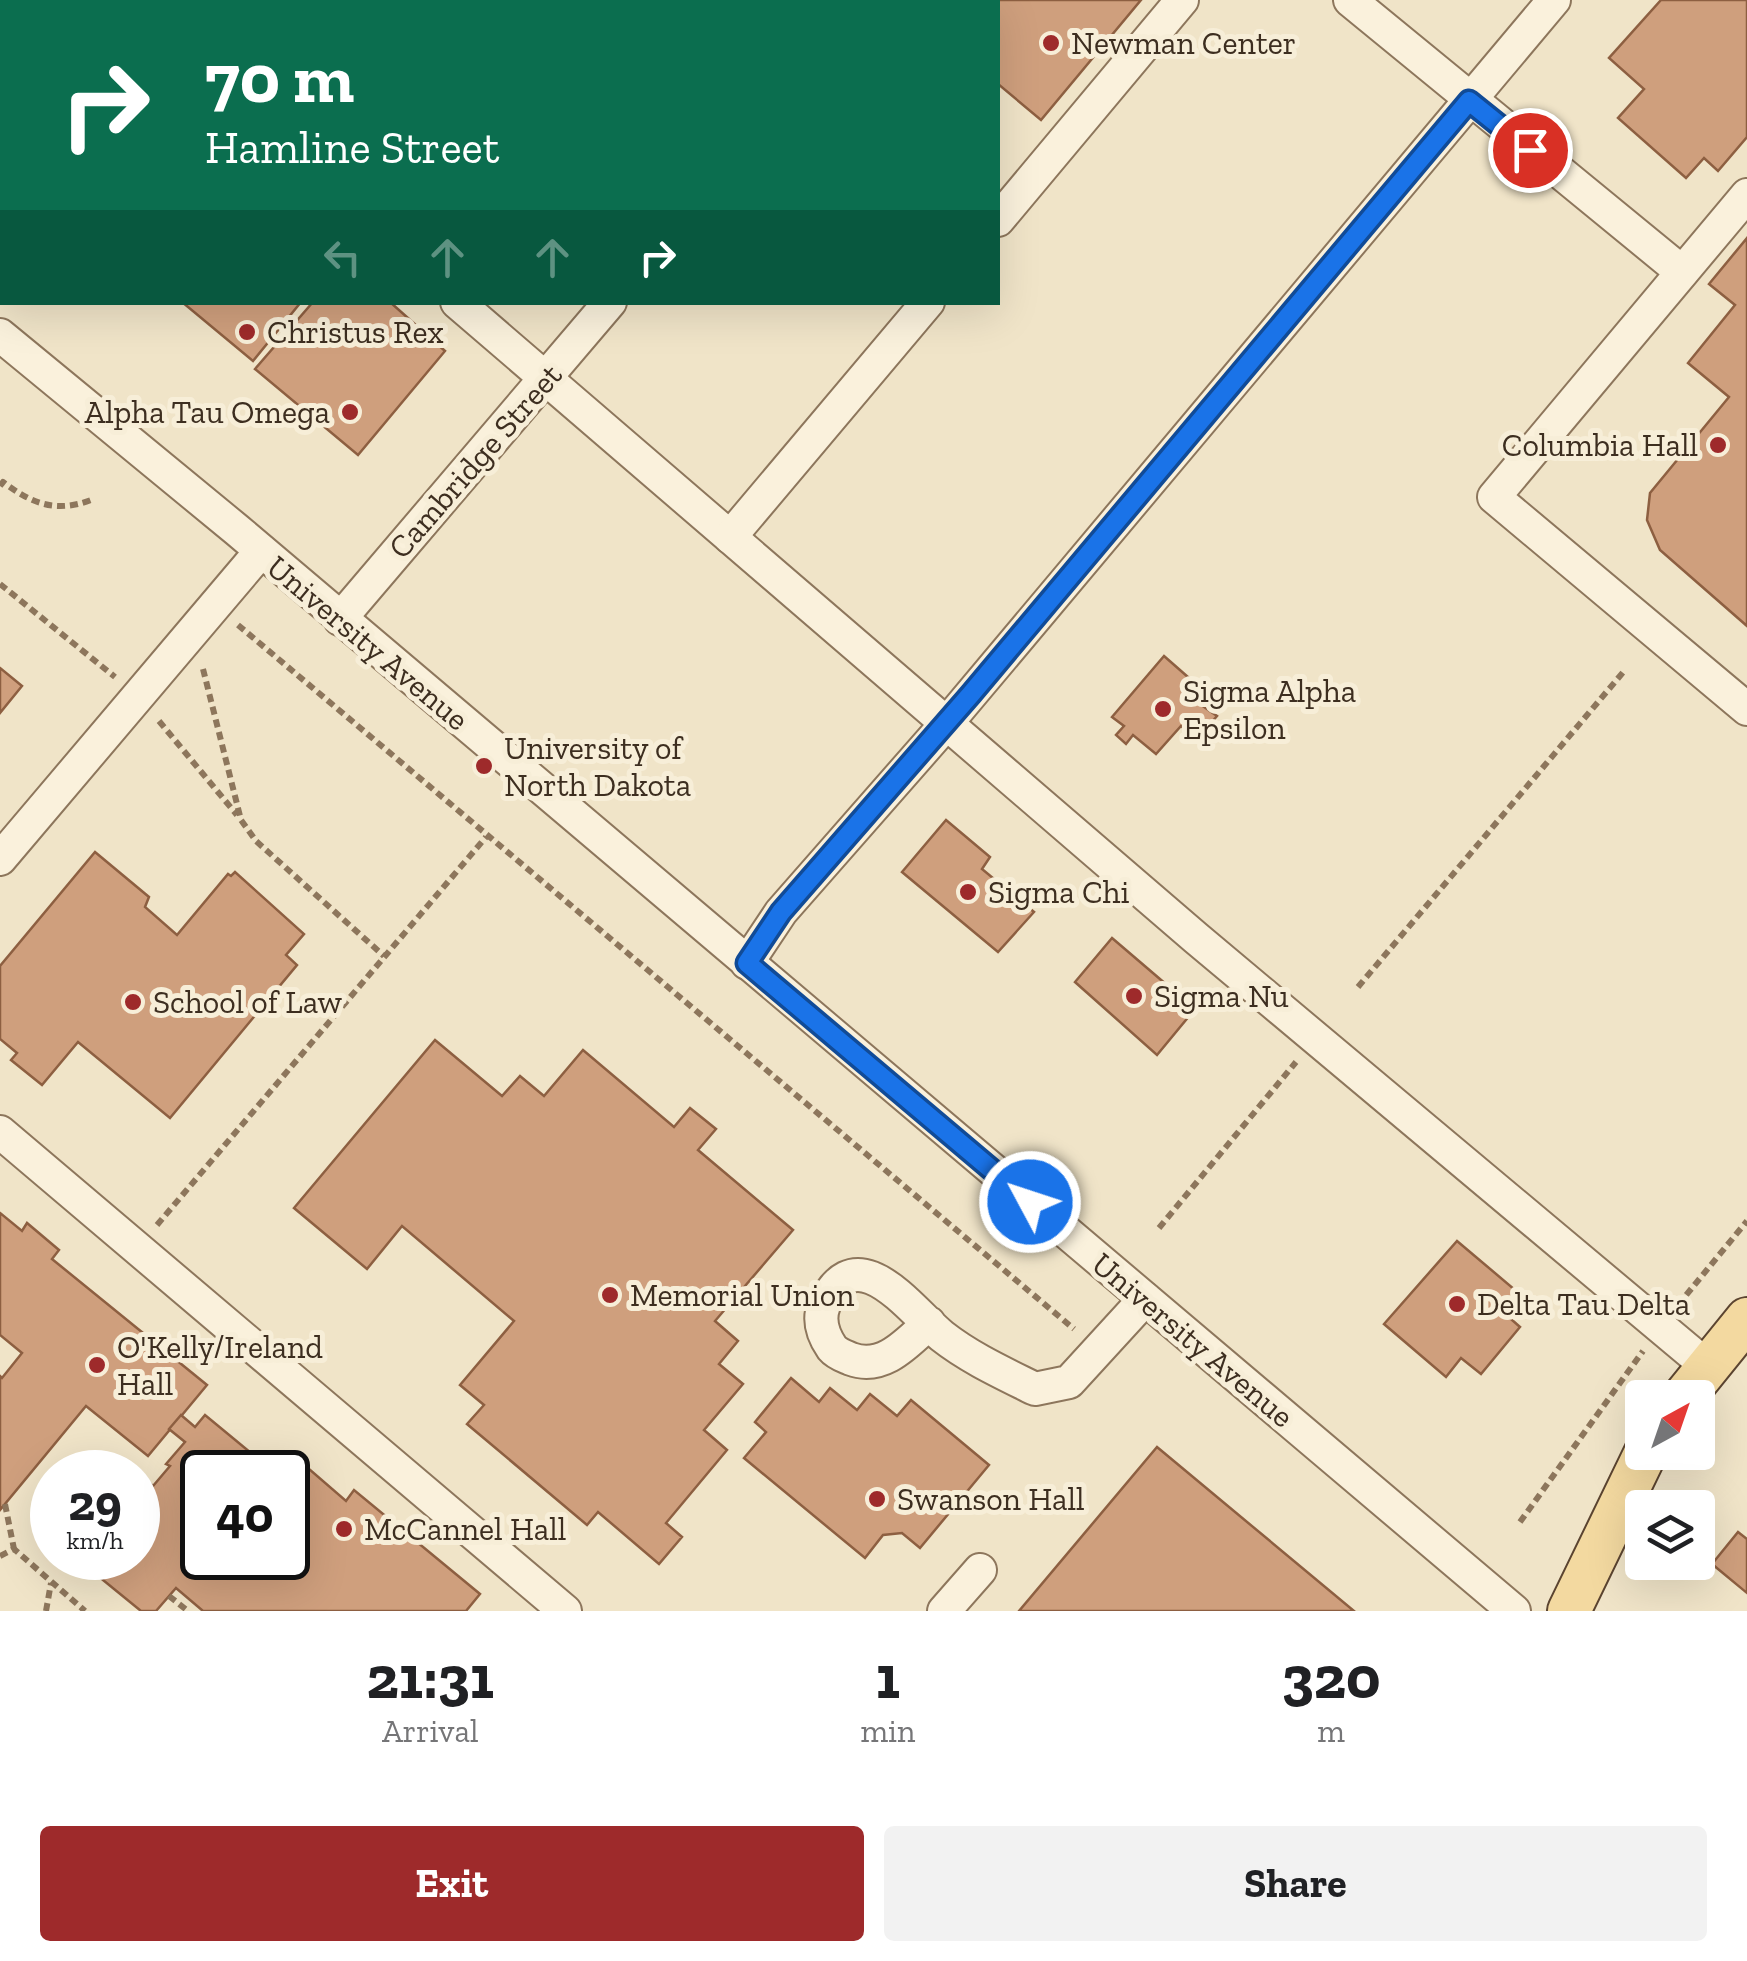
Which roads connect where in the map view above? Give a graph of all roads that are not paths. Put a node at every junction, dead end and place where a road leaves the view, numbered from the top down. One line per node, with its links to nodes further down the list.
1 (1182, 0): 6 (street)
2 (1350, 0): 4 (street)
3 (1554, 0): 4 (street)
4 (1469, 101): 7 (street); 17 (street)
5 (1747, 196): 7 (street)
6 (1000, 218)
7 (1682, 272): 16 (street)
8 (461, 305): 12 (street)
9 (608, 305): 12 (street, Cambridge Street)
10 (925, 305): 13 (street)
11 (0, 335): 14 (street, University Avenue)
12 (547, 378): 13 (street); 15 (street, Cambridge Street)
13 (730, 537): 17 (street)
14 (261, 551): 15 (street, University Avenue); 18 (street)
15 (340, 619): 19 (street, University Avenue)
16 (1747, 708)
17 (946, 724): 19 (street); 24 (street)
18 (0, 859)
19 (747, 963): 21 (street, University Avenue)
20 (0, 1132): 28 (street)
21 (1145, 1298): 23 (street); 30 (street, University Avenue)
22 (1747, 1318): 25 (main road)
23 (929, 1324)
24 (1694, 1380)
25 (1697, 1380)
26 (1637, 1470): 31 (main road)
27 (980, 1570): 29 (street)
28 (565, 1611)
29 (944, 1611)
30 (1514, 1611)
31 (1569, 1611)

